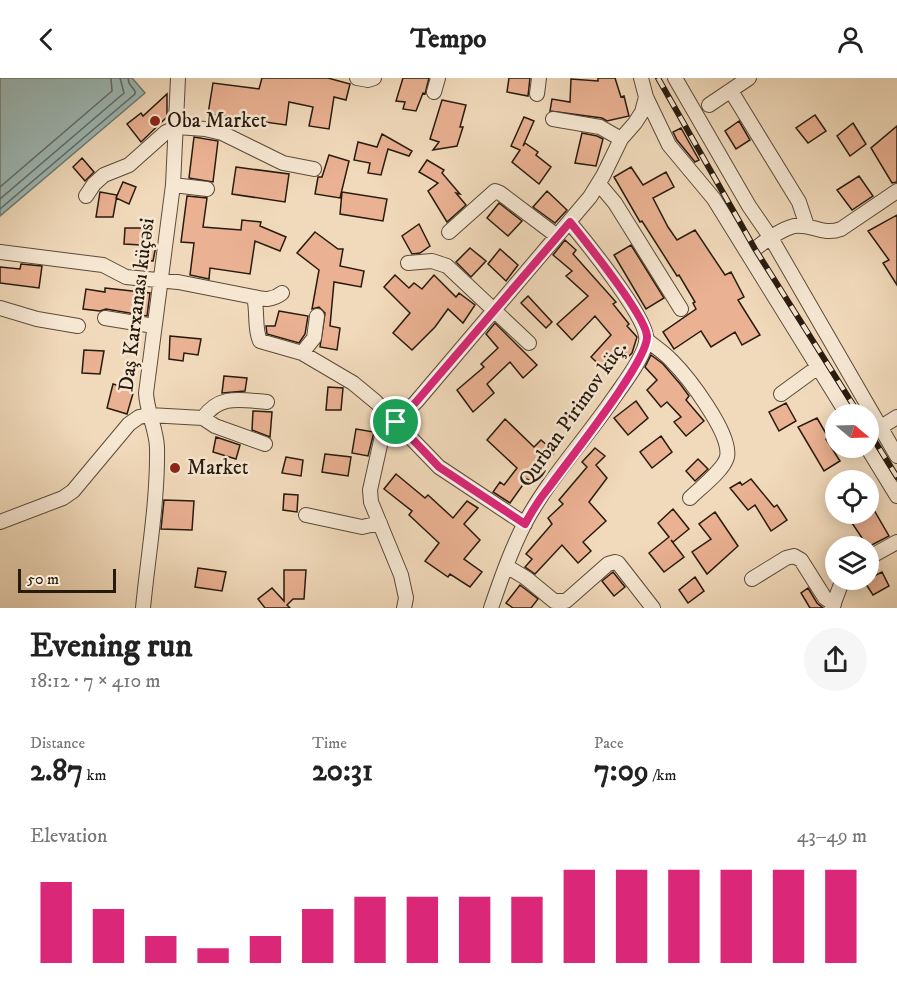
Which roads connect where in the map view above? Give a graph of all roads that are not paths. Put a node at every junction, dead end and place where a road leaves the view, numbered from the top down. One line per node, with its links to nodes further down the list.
1 (178, 78): 13 (street, Daş Karxanası küçəsi)
2 (357, 78): 3 (street)
3 (374, 78)
4 (539, 78): 9 (street)
5 (640, 78): 10 (street)
6 (675, 78): 25 (street)
7 (750, 78): 8 (street)
8 (731, 91): 11 (street); 22 (street)
9 (537, 94)
10 (646, 97): 14 (street); 27 (street)
11 (709, 105)
12 (554, 119): 14 (street)
13 (177, 127): 15 (street); 17 (street, Daş Karxanası küçəsi); 20 (street)
14 (621, 139): 16 (street)
15 (314, 169)
16 (599, 184): 21 (street); 33 (street)
17 (173, 185): 18 (street); 29 (street, Daş Karxanası küçəsi)
18 (207, 189)
19 (897, 191): 22 (street)
20 (86, 196)
21 (570, 222): 24 (street); 39 (street, Qurban Pirimov küç.)
22 (807, 226): 25 (street)
23 (449, 232): 24 (street)
24 (557, 236): 34 (street)
25 (771, 238): 27 (street); 50 (street)
26 (0, 252): 29 (street)
27 (748, 253): 42 (street)
28 (408, 262): 34 (street)
29 (160, 280): 31 (street); 38 (street, Daş Karxanası küçəsi)
30 (282, 293): 31 (street)
31 (254, 297): 41 (street)
32 (0, 308): 37 (street)
33 (681, 309)
34 (496, 310): 40 (street); 49 (street)
35 (317, 316): 41 (street)
36 (105, 318): 38 (street)
37 (78, 326)
38 (154, 326): 46 (street, Daş Karxanası küçəsi)
39 (647, 340): 55 (street); 59 (street, Qurban Pirimov küç.)
40 (529, 343)
41 (302, 353): 49 (street)
42 (818, 367): 43 (street); 45 (street)
43 (781, 394)
44 (267, 402): 48 (street)
45 (841, 404)
46 (149, 415): 48 (street); 57 (street); 66 (street, Daş Karxanası küçəsi)
47 (897, 417): 50 (street)
48 (202, 418): 51 (street)
49 (396, 422): 58 (street); 59 (street)
50 (881, 427): 52 (street)
51 (265, 444)
52 (897, 456)
53 (874, 458): 54 (street)
54 (897, 496)
55 (690, 498)
56 (306, 515): 58 (street)
57 (0, 522)
58 (381, 523): 67 (street)
59 (525, 524): 62 (street, Qurban Pirimov küç.)
60 (897, 542): 61 (street)
61 (879, 552)
62 (506, 566): 68 (street, Qurban Pirimov küç.); 69 (street)
63 (752, 579): 65 (street)
64 (839, 590): 65 (street)
65 (833, 606)
66 (143, 608)
67 (404, 608)
68 (491, 608)
69 (653, 608)

